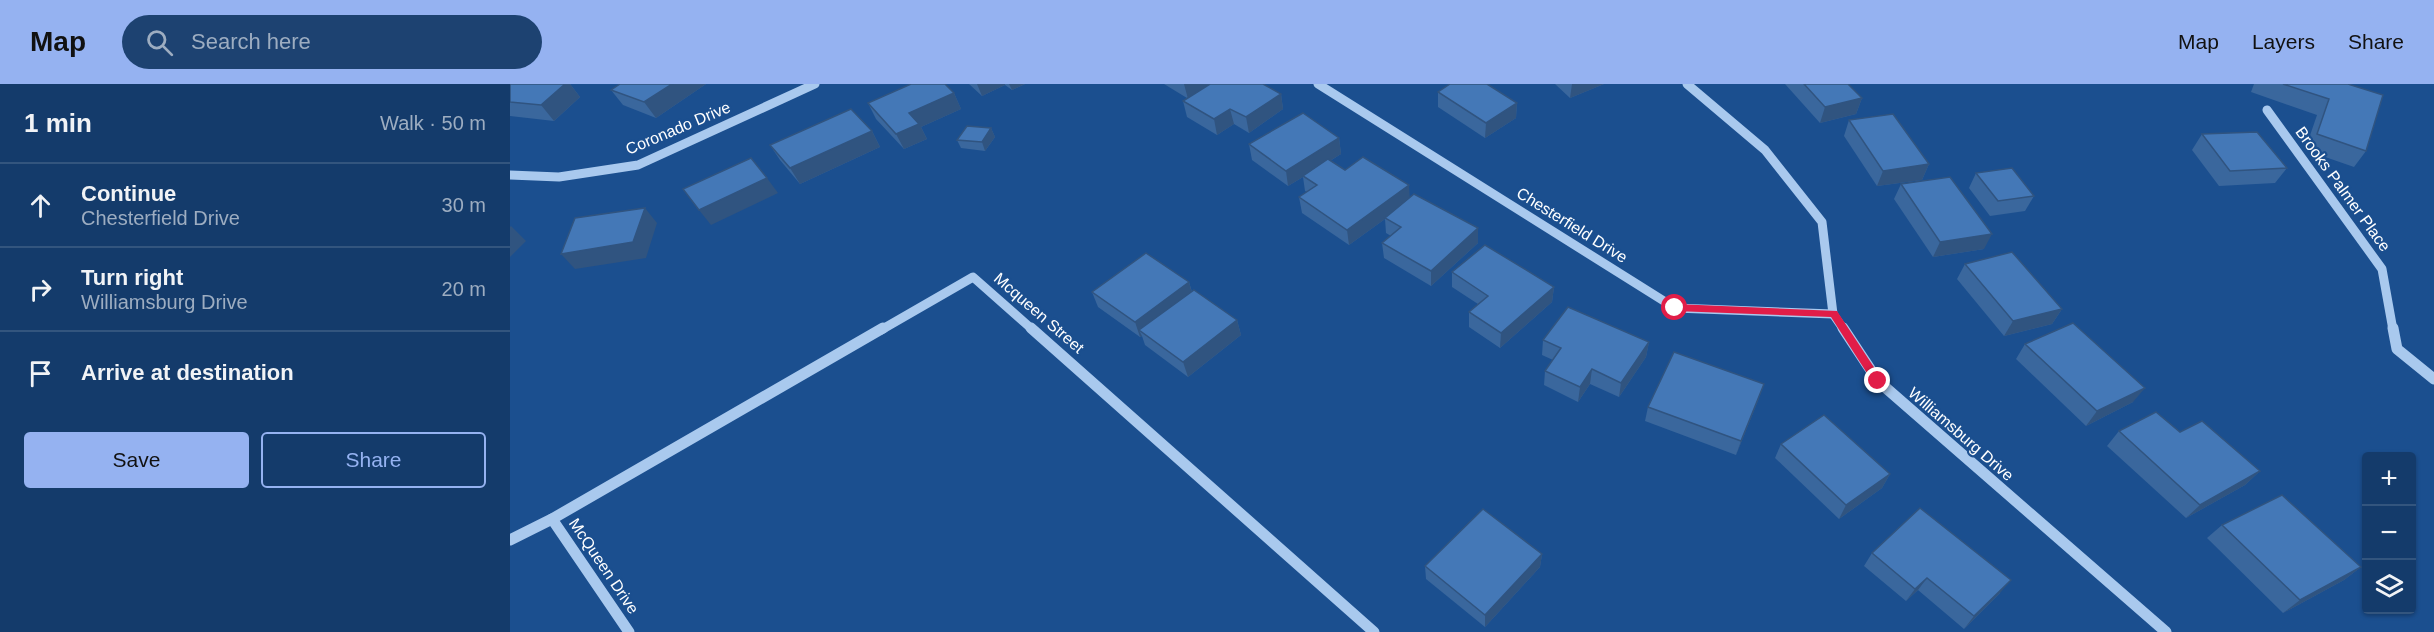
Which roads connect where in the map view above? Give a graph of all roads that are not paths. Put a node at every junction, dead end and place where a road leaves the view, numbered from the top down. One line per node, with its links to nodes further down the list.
1 (814, 84): 5 (street, Coronado Drive)
2 (1318, 84): 6 (street, Chesterfield Drive)
3 (1687, 84): 6 (street, Williamsburg Drive)
4 (2267, 110): 7 (street, Brooks Palmer Place)
5 (510, 175)
6 (1833, 314): 12 (street, Williamsburg Drive)
7 (2434, 379)
8 (552, 519): 9 (street, Mcqueen Street); 10 (street, McQueen Drive); 11 (street, Mcqueen Street)
9 (510, 540)
10 (629, 632)
11 (1374, 632)
12 (2166, 632)

